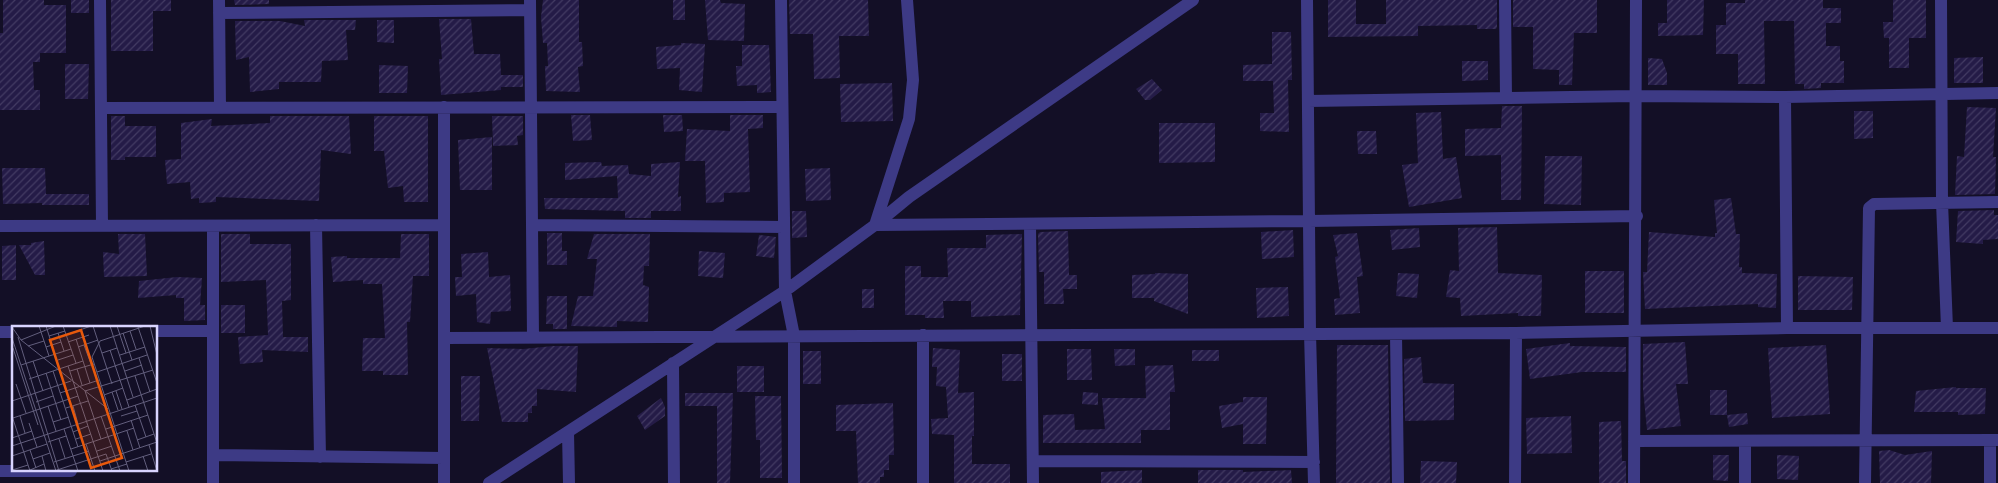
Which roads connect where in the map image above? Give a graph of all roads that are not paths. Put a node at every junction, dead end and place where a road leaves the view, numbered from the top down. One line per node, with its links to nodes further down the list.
1 (100, 0): 20 (street)
2 (219, 0): 11 (street)
3 (781, 0): 19 (street)
4 (907, 0): 31 (street)
5 (1193, 0): 31 (street)
6 (1307, 0): 17 (street)
7 (1505, 0): 16 (street)
8 (1636, 0): 14 (street)
9 (1941, 0): 13 (street)
10 (530, 5): 11 (street); 18 (street)
11 (219, 13): 21 (street)
12 (1998, 93): 13 (street)
13 (1941, 94): 15 (street); 23 (street)
14 (1634, 96): 15 (street); 16 (street); 25 (street)
15 (1785, 97): 37 (street)
16 (1506, 98): 17 (street)
17 (1308, 101): 26 (street)
18 (531, 107): 19 (street); 22 (street); 30 (street)
19 (782, 107): 35 (street)
20 (101, 108): 21 (street); 33 (street)
21 (220, 108): 22 (street)
22 (444, 108): 29 (street)
23 (1942, 202): 24 (street); 38 (street); 40 (street)
24 (1998, 202)
25 (1636, 216): 26 (street); 43 (street)
26 (1309, 221): 27 (street); 44 (street)
27 (1030, 224): 31 (street); 46 (street)
28 (316, 225): 29 (street); 34 (street); 60 (street)
29 (444, 225): 52 (street)
30 (532, 225): 35 (street); 51 (street)
31 (875, 225): 36 (street)
32 (0, 226): 33 (street)
33 (102, 226): 34 (street)
34 (213, 226): 42 (street)
35 (784, 227): 36 (street)
36 (785, 291): 49 (street); 50 (street)
37 (1787, 328): 40 (street); 43 (street)
38 (1947, 328): 39 (street); 40 (street)
39 (1998, 328)
40 (1866, 329): 55 (street)
41 (158, 331): 42 (street)
42 (213, 331): 59 (street)
43 (1634, 331): 45 (street); 57 (street)
44 (1310, 333): 46 (street); 47 (street); 63 (street)
45 (1516, 333): 47 (street); 76 (street)
46 (1031, 334): 48 (street); 62 (street)
47 (1396, 334): 75 (street)
48 (922, 335): 50 (street); 72 (street)
49 (717, 336): 50 (street); 51 (street); 53 (street)
50 (794, 336): 71 (street)
51 (533, 337): 52 (street)
52 (444, 338): 61 (street)
53 (673, 363): 54 (street); 70 (street)
54 (568, 432): 68 (street); 69 (street)
55 (1864, 440): 56 (street); 58 (street); 79 (street)
56 (1994, 440): 80 (street)
57 (1634, 441): 58 (street); 77 (street)
58 (1745, 442): 78 (street)
59 (213, 456): 60 (street); 66 (street)
60 (320, 457): 61 (street)
61 (444, 458): 67 (street)
62 (1032, 460): 63 (street); 73 (street)
63 (1314, 462): 74 (street)
64 (0, 471): 65 (street)
65 (71, 474)
66 (213, 483)
67 (444, 483)
68 (490, 483)
69 (569, 483)
70 (674, 483)
71 (794, 483)
72 (923, 483)
73 (1033, 483)
74 (1314, 483)
75 (1398, 483)
76 (1515, 483)
77 (1634, 483)
78 (1745, 483)
79 (1865, 483)
80 (1990, 483)

